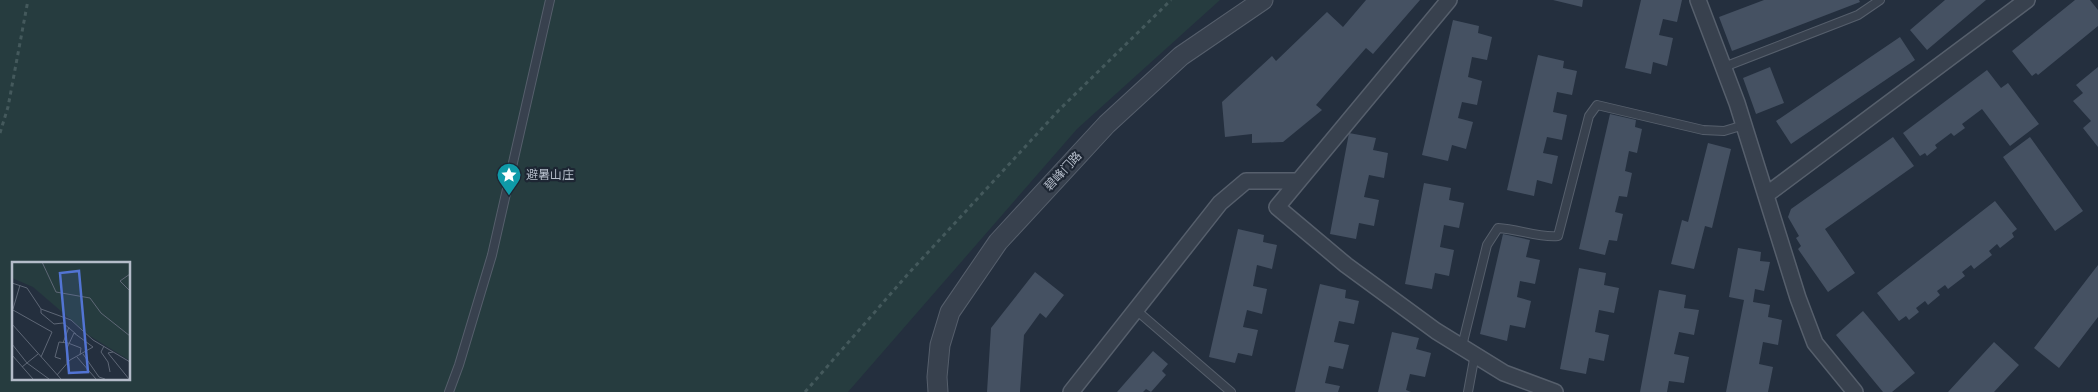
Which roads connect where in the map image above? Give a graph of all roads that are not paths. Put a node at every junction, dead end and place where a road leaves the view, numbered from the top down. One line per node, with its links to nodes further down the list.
1 (550, 0): 13 (lane)
2 (1262, 0): 14 (street, 碧峰门路)
3 (1449, 0): 9 (street)
4 (1698, 0): 7 (street)
5 (1880, 0): 7 (lane)
6 (2027, 0): 10 (street)
7 (1724, 67): 8 (street)
8 (1744, 124): 10 (street); 12 (lane)
9 (1298, 181): 11 (street); 12 (street)
10 (1766, 195): 19 (street)
11 (1136, 310): 15 (street); 16 (lane)
12 (1468, 350): 17 (lane); 18 (street)
13 (449, 392)
14 (938, 392)
15 (1071, 392)
16 (1231, 392)
17 (1468, 392)
18 (1555, 392)
19 (1855, 392)

